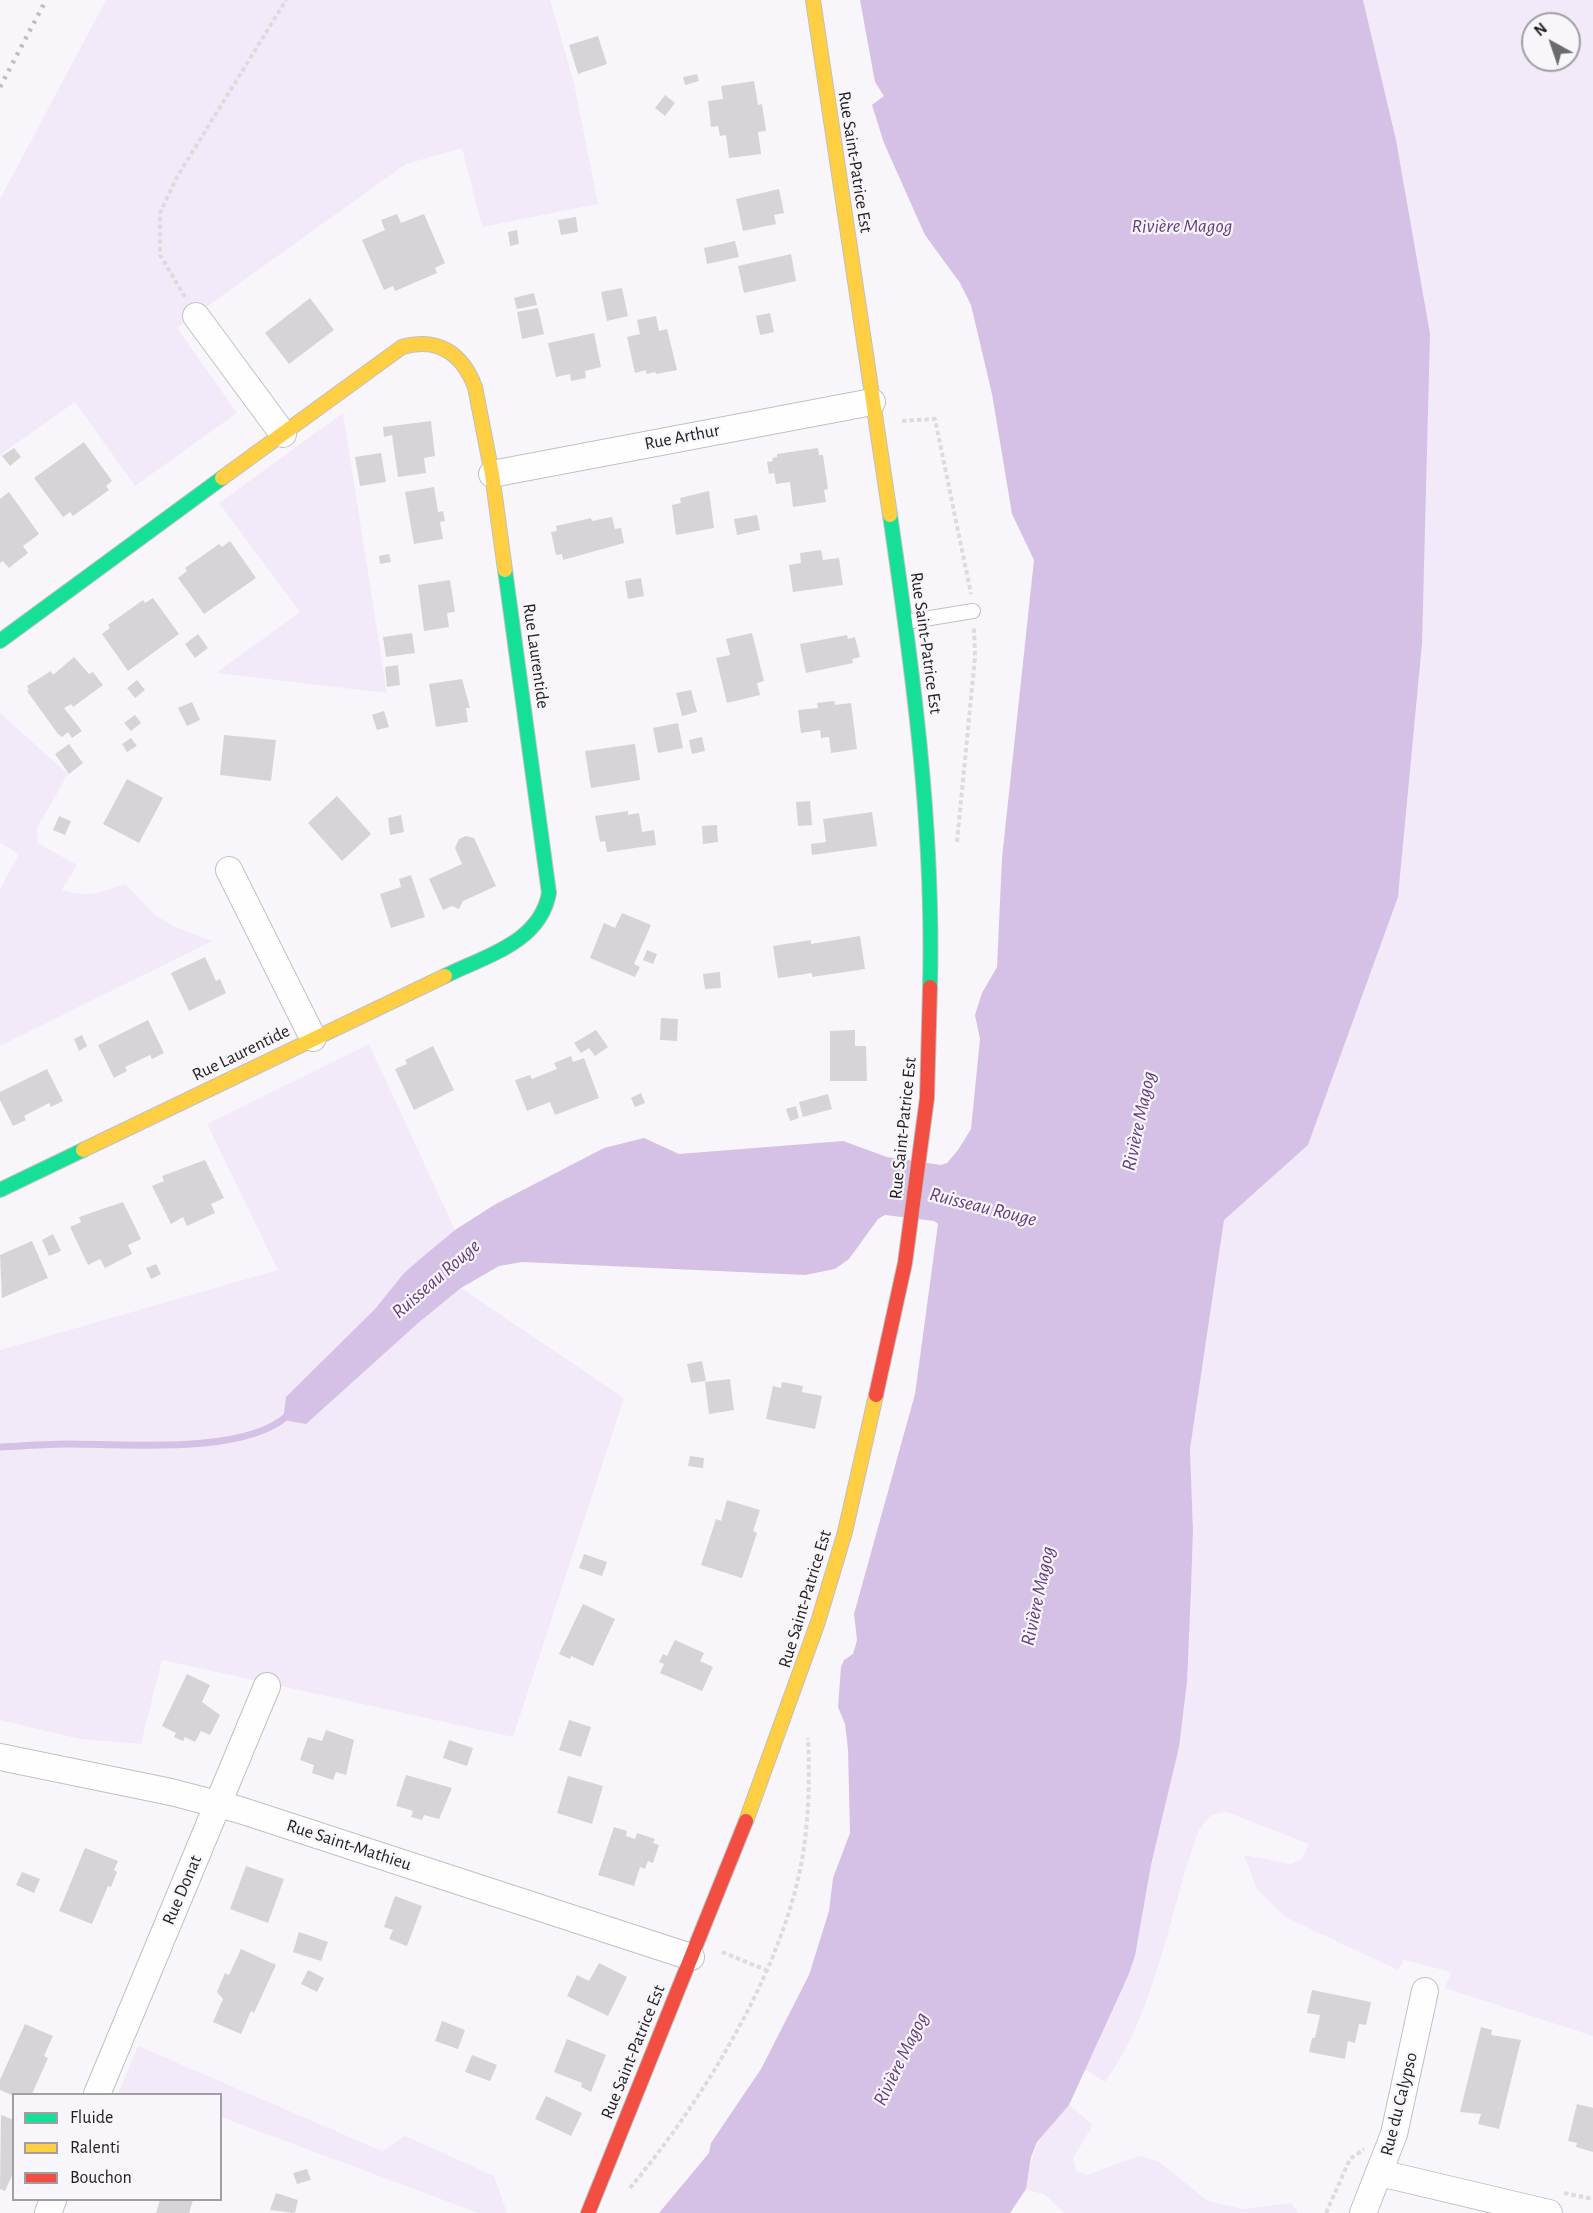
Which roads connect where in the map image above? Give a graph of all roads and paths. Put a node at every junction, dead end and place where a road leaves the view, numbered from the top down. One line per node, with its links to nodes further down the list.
1 (286, 0): 3 (path)
2 (813, 0): 4 (street, Rue Saint-Patrice Est)
3 (196, 316): 6 (street)
4 (872, 402): 7 (street, Rue Arthur); 9 (street, Rue Saint-Patrice Est)
5 (896, 422): 8 (path)
6 (283, 434): 7 (street, Rue Laurentide); 10 (street, Rue Laurentide)
7 (492, 474): 13 (street, Rue Laurentide)
8 (973, 611): 9 (lane); 11 (path)
9 (906, 622): 16 (street, Rue Saint-Patrice Est)
10 (0, 641)
11 (957, 844)
12 (230, 870): 13 (street)
13 (313, 1038): 14 (street, Rue Laurentide)
14 (0, 1190)
15 (267, 1686): 18 (street, Rue Donat)
16 (792, 1701): 19 (street, Rue Saint-Patrice Est); 20 (path)
17 (0, 1757): 18 (street, Rue Saint-Mathieu)
18 (218, 1804): 19 (street, Rue Saint-Mathieu); 22 (street, Rue Donat)
19 (691, 1957): 20 (path); 25 (street, Rue Saint-Patrice Est)
20 (766, 1970): 24 (path)
21 (1425, 1992): 23 (street, Rue du Calypso)
22 (97, 2093)
23 (1380, 2173): 26 (street, Rue du Calypso); 27 (street)
24 (627, 2191)
25 (588, 2213)
26 (1363, 2213)
27 (1549, 2213)

